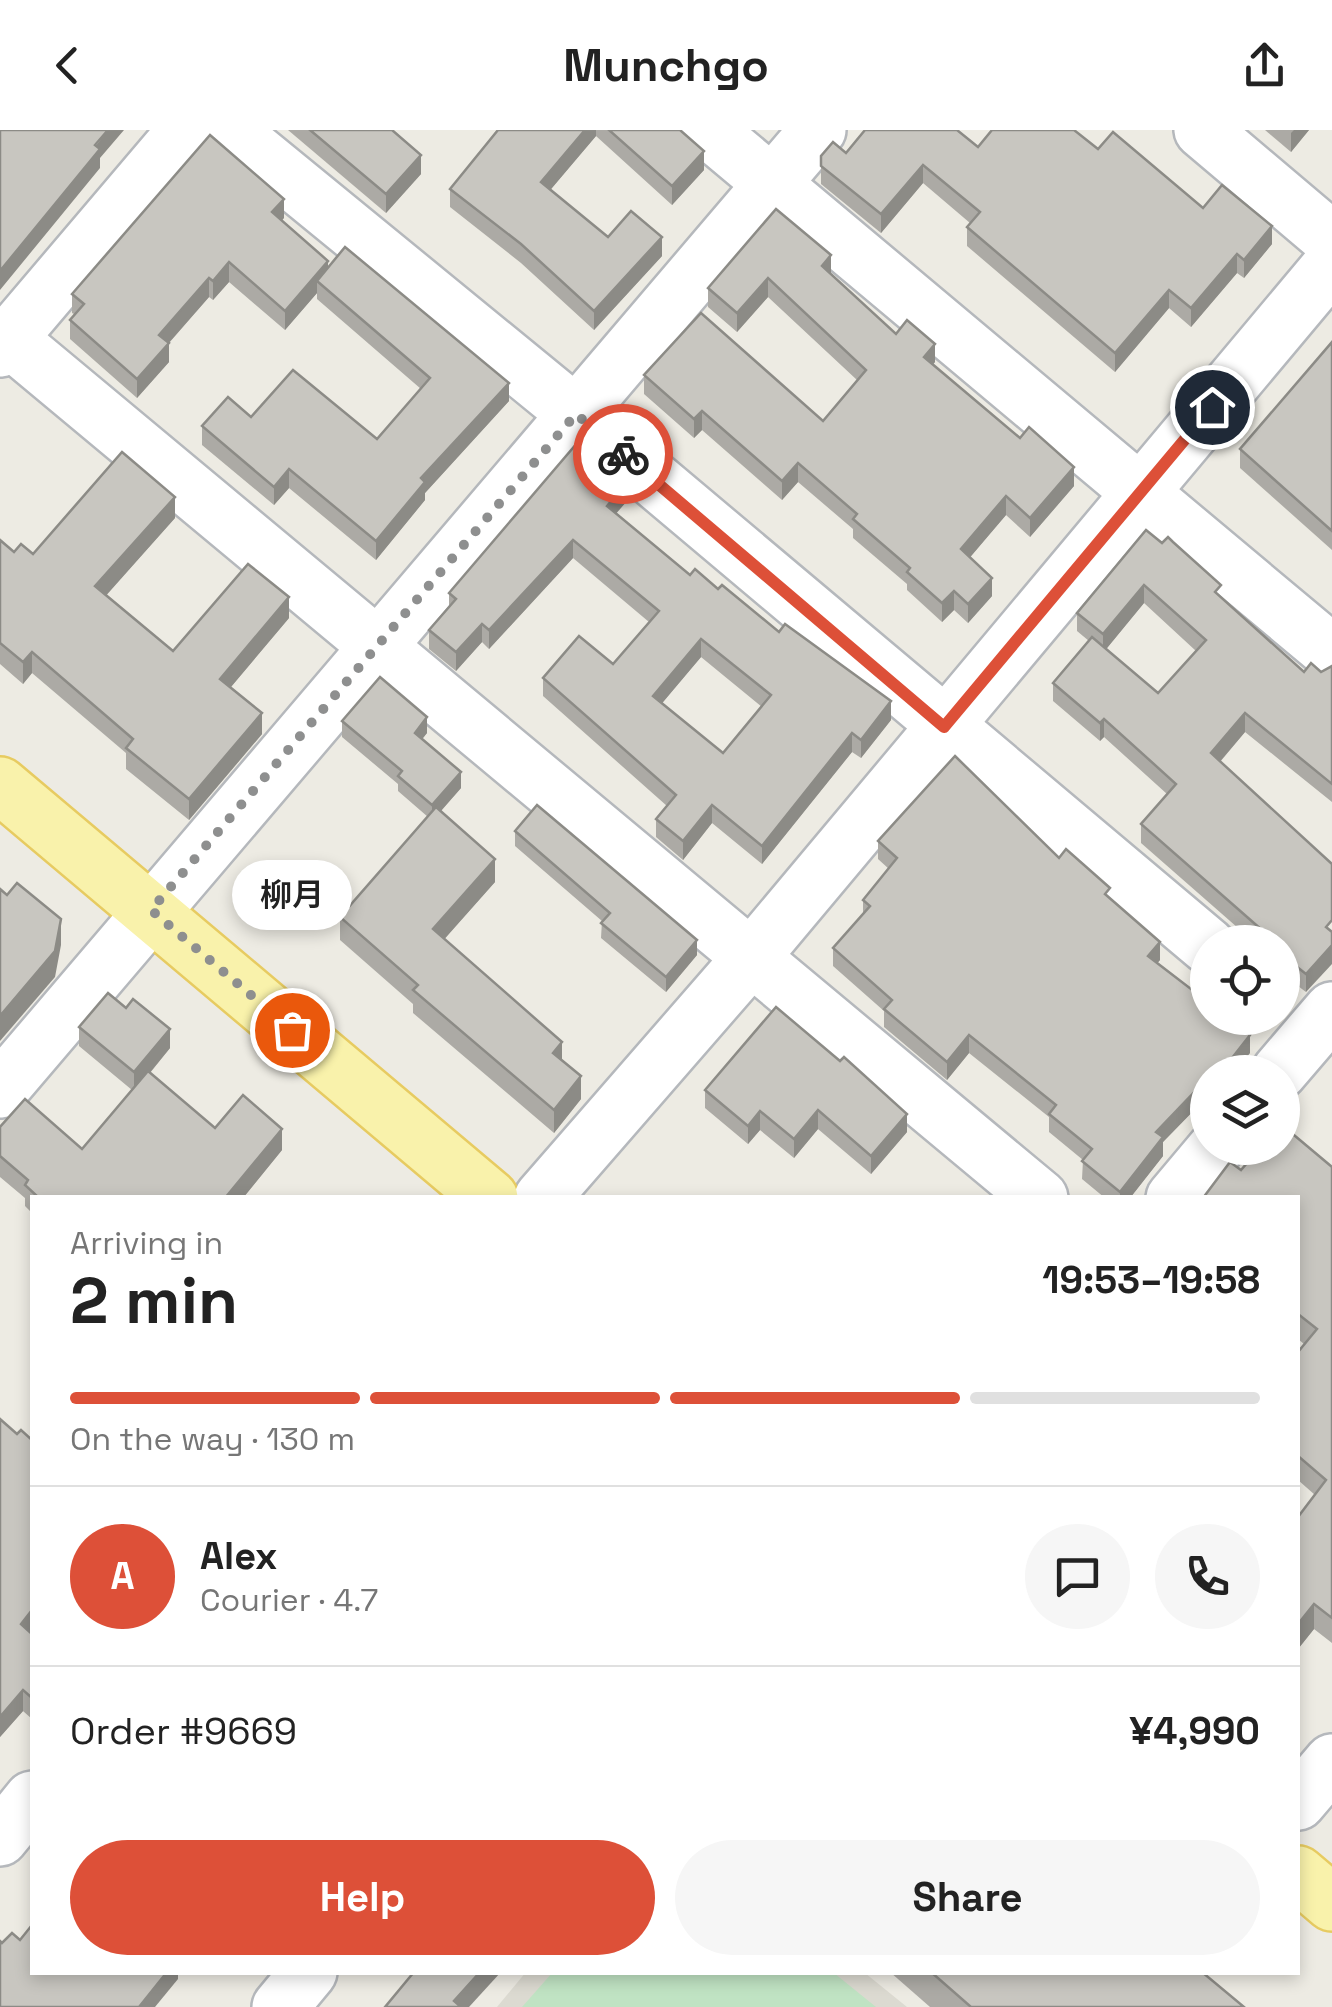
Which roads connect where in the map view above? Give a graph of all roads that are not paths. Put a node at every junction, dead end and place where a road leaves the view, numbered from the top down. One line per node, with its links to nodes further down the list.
1 (186, 130): 9 (street)
2 (229, 130): 10 (street)
3 (708, 130): 6 (street)
4 (818, 130): 6 (street)
5 (1202, 130): 7 (street)
6 (772, 184): 10 (street); 11 (street)
7 (1332, 240)
8 (1332, 264): 11 (street)
9 (4, 344): 12 (street)
10 (576, 414): 12 (street); 14 (street)
11 (1140, 493): 13 (street); 14 (street)
12 (378, 645): 16 (street); 18 (street)
13 (1332, 653)
14 (944, 727): 17 (street); 18 (street)
15 (0, 784): 16 (main road)
16 (151, 910): 19 (street); 21 (main road)
17 (1190, 931)
18 (749, 960): 22 (street); 23 (street)
19 (0, 1090)
20 (1202, 1165): 24 (street)
21 (486, 1195)
22 (545, 1195)
23 (1036, 1195)
24 (1177, 1195)
25 (1332, 1762): 26 (street)
26 (1300, 1800)
27 (30, 1802): 28 (street)
28 (0, 1838)
29 (1300, 1876): 30 (main road)
30 (1332, 1903)
31 (306, 1975): 32 (street)
32 (280, 2007)

